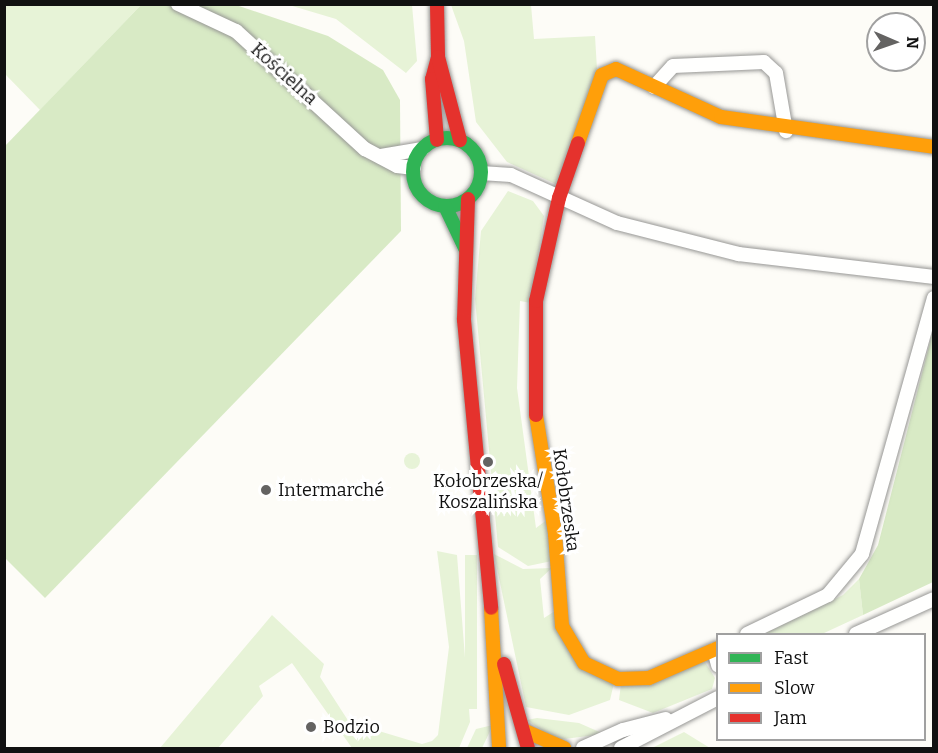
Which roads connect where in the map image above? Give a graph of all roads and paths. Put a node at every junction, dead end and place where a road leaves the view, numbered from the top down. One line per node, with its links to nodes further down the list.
1 (178, 4): 10 (street, Kościelna)
2 (436, 4): 3 (main road)
3 (438, 57): 6 (main road); 7 (main road)
4 (654, 87): 5 (main road, Kołobrzeska); 5 (street); 13 (main road, Kołobrzeska)
5 (786, 130): 8 (main road, Kołobrzeska)
6 (437, 140): 7 (main road); 9 (main road)
7 (460, 141): 12 (main road)
8 (933, 147)
9 (422, 149): 10 (street); 11 (main road)
10 (381, 156): 11 (street, Kościelna)
11 (414, 168): 15 (main road)
12 (481, 173): 13 (street); 14 (main road)
13 (559, 198): 17 (street); 23 (main road, Kołobrzeska)
14 (468, 199): 15 (main road); 16 (main road)
15 (445, 206): 16 (main road)
16 (465, 248): 20 (main road)
17 (933, 277)
18 (933, 298): 21 (street)
19 (933, 599): 22 (street)
20 (491, 619): 26 (main road); 27 (main road)
21 (749, 633)
22 (858, 633)
23 (716, 649)
24 (716, 699): 25 (street)
25 (677, 717): 31 (street); 32 (street)
26 (525, 731): 29 (main road); 30 (main road)
27 (499, 748)
28 (507, 748): 29 (main road)
29 (527, 748)
30 (564, 748)
31 (582, 748)
32 (621, 748)

